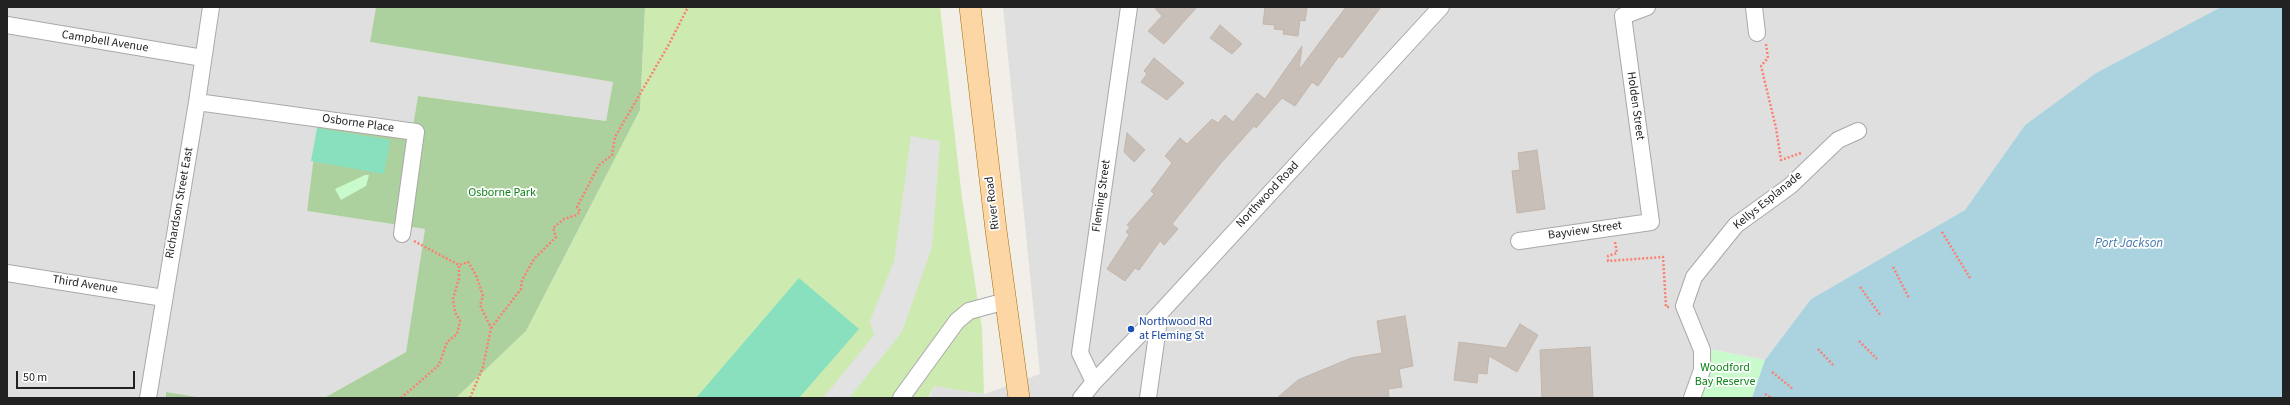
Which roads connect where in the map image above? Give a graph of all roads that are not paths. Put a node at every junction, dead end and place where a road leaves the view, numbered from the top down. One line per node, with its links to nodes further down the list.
1 (211, 7): 9 (street, Richardson Street East)
2 (970, 7): 17 (main road, River Road)
3 (1129, 7): 19 (street, Fleming Street)
4 (1441, 7): 18 (street, Northwood Road)
5 (1647, 7): 12 (street, Holden Street)
6 (1754, 7): 8 (street)
7 (7, 25): 9 (street, Campbell Avenue)
8 (1757, 33)
9 (203, 58): 10 (street, Richardson Street East)
10 (197, 102): 13 (street, Osborne Place); 16 (street, Richardson Street East)
11 (1858, 131): 26 (street, Kellys Esplanade)
12 (1651, 222): 14 (street, Bayview Street)
13 (402, 234)
14 (1519, 241)
15 (7, 273): 16 (street, Third Avenue)
16 (164, 298): 20 (street, Richardson Street East)
17 (1006, 301): 21 (street); 22 (main road, River Road)
18 (1160, 313): 19 (street, Northwood Road); 25 (street)
19 (1094, 382): 23 (street, Northwood Road); 24 (street, Northwood Road)
20 (148, 398)
21 (901, 398)
22 (1019, 398)
23 (1070, 398)
24 (1081, 398)
25 (1148, 398)
26 (1692, 398)

